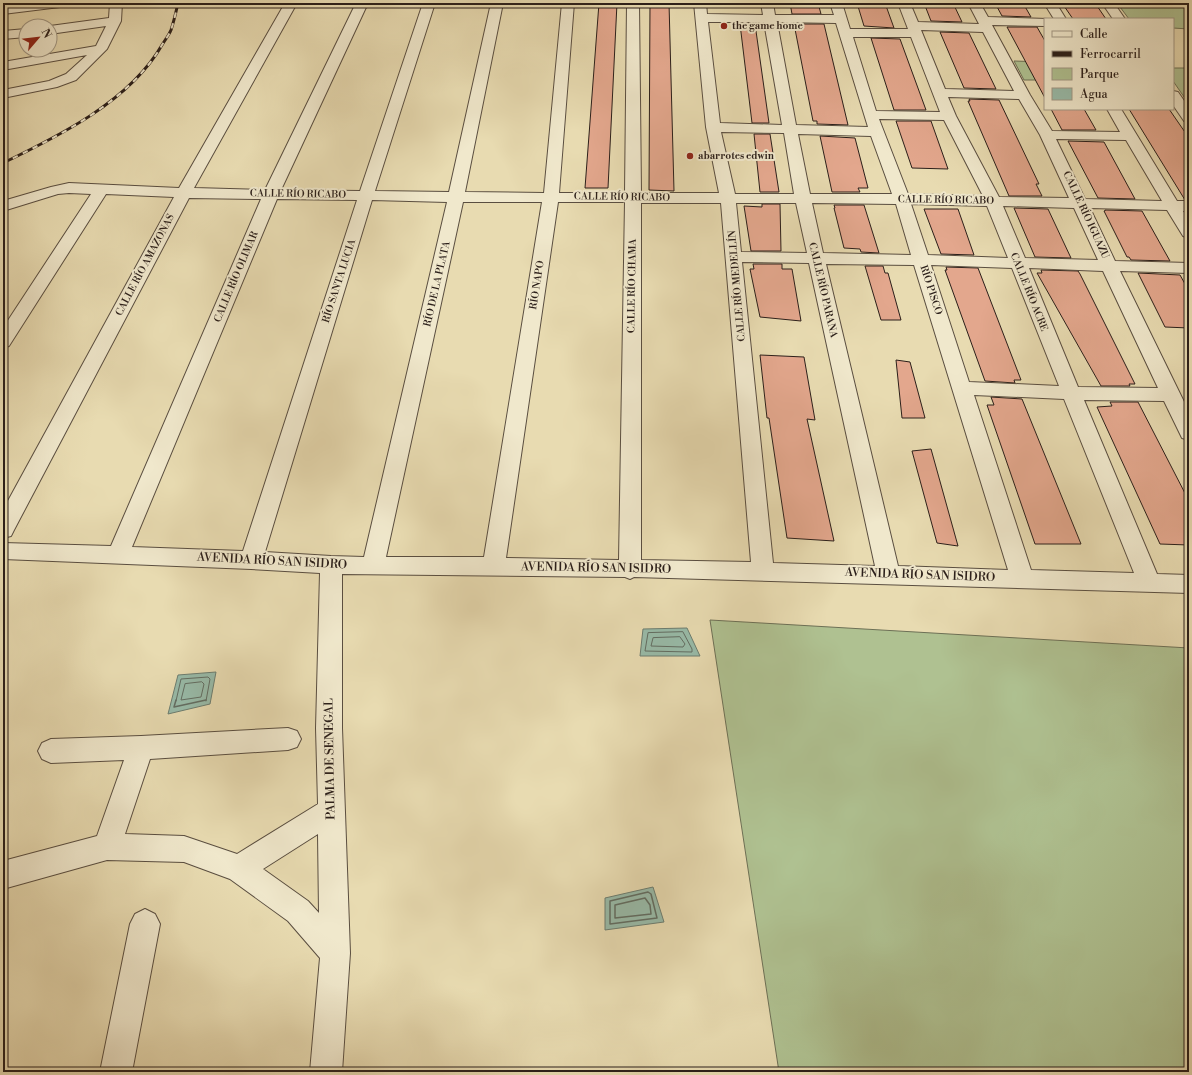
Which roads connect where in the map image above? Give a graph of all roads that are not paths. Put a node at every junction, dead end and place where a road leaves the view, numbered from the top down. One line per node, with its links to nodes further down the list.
1 (60, 3): 13 (street)
2 (116, 3): 19 (street)
3 (291, 3): 42 (street, CALLE RÍO AMAZONAS)
4 (362, 3): 43 (street, CALLE RÍO OLIMAR)
5 (429, 3): 44 (street, RÍO SANTA LUCIA)
6 (497, 3): 45 (street, RÍO DE LA PLATA)
7 (568, 3): 46 (street, RÍO NAPO)
8 (633, 3): 47 (street, CALLE RÍO CHAMA)
9 (904, 3): 23 (street, CALLE RÍO ACRE)
10 (974, 3): 21 (street, CALLE RÍO IGUAZU)
11 (1050, 3): 17 (street)
12 (1108, 3): 18 (street)
13 (3, 10)
14 (700, 10): 15 (street); 36 (street, CALLE RÍO MEDELLÍN)
15 (768, 11): 16 (street); 37 (street, CALLE RÍO PARANA)
16 (842, 18): 23 (street); 33 (street, RÍO PISCO)
17 (1059, 18)
18 (1118, 18)
19 (115, 21): 22 (street); 26 (street)
20 (1044, 22): 21 (street)
21 (985, 24): 23 (street); 30 (street, CALLE RÍO IGUAZU)
22 (58, 29)
23 (915, 29): 28 (street, CALLE RÍO ACRE)
24 (18, 34): 25 (street)
25 (3, 35)
26 (101, 49): 27 (street); 29 (street)
27 (3, 66)
28 (941, 93): 30 (street); 34 (street, CALLE RÍO ACRE)
29 (3, 94)
30 (1023, 94): 39 (street, CALLE RÍO IGUAZU)
31 (1174, 97): 35 (street)
32 (1115, 110): 40 (street)
33 (870, 115): 34 (street); 38 (street, RÍO PISCO)
34 (949, 116): 51 (street, CALLE RÍO ACRE)
35 (1189, 118)
36 (713, 127): 37 (street); 48 (street, CALLE RÍO MEDELLÍN)
37 (791, 128): 38 (street); 50 (street, CALLE RÍO PARANA)
38 (876, 132): 49 (street, RÍO PISCO)
39 (1047, 135): 40 (street); 52 (street, CALLE RÍO IGUAZU)
40 (1130, 136): 54 (street)
41 (102, 190): 42 (street, CALLE RÍO RICABO); 53 (street, CALLE RÍO RICABO); 63 (street)
42 (184, 193): 43 (street, CALLE RÍO RICABO); 68 (street, CALLE RÍO AMAZONAS)
43 (271, 194): 44 (street, CALLE RÍO RICABO); 70 (street, CALLE RÍO OLIMAR)
44 (366, 196): 45 (street, CALLE RÍO RICABO); 71 (street, RÍO SANTA LUCIA)
45 (456, 197): 46 (street, CALLE RÍO RICABO); 72 (street, RÍO DE LA PLATA)
46 (551, 197): 47 (street, CALLE RÍO RICABO); 74 (street, RÍO NAPO)
47 (633, 198): 48 (street, CALLE RÍO RICABO); 75 (street, CALLE RÍO CHAMA)
48 (728, 198): 50 (street, CALLE RÍO RICABO); 57 (street, CALLE RÍO MEDELLÍN)
49 (902, 199): 50 (street, CALLE RÍO RICABO); 51 (street, CALLE RÍO RICABO); 59 (street, RÍO PISCO)
50 (803, 200): 58 (street, CALLE RÍO PARANA)
51 (993, 201): 52 (street, CALLE RÍO RICABO); 60 (street, CALLE RÍO ACRE)
52 (1081, 203): 54 (street, CALLE RÍO RICABO); 61 (street, CALLE RÍO IGUAZU)
53 (3, 206)
54 (1172, 206): 55 (street, CALLE RÍO RICABO); 56 (street)
55 (1189, 206)
56 (1189, 233)
57 (734, 257): 58 (street); 76 (street, CALLE RÍO MEDELLÍN)
58 (816, 257): 59 (street); 77 (street, CALLE RÍO PARANA)
59 (921, 260): 60 (street); 64 (street, RÍO PISCO)
60 (1018, 263): 61 (street); 65 (street, CALLE RÍO ACRE)
61 (1111, 267): 62 (street); 66 (street, CALLE RÍO IGUAZU)
62 (1189, 268)
63 (3, 342)
64 (962, 388): 65 (street); 78 (street, RÍO PISCO)
65 (1072, 393): 66 (street); 79 (street, CALLE RÍO ACRE)
66 (1171, 395): 67 (street, CALLE RÍO IGUAZU)
67 (1189, 433)
68 (3, 530)
69 (3, 551): 70 (street, AVENIDA RÍO SAN ISIDRO)
70 (118, 555): 71 (street, AVENIDA RÍO SAN ISIDRO)
71 (251, 560): 73 (street, AVENIDA RÍO SAN ISIDRO)
72 (373, 564): 73 (street, AVENIDA RÍO SAN ISIDRO); 74 (street, AVENIDA RÍO SAN ISIDRO)
73 (331, 565): 84 (street, PALMA DE SENEGAL)
74 (494, 566): 75 (street, AVENIDA RÍO SAN ISIDRO)
75 (630, 570): 76 (street, AVENIDA RÍO SAN ISIDRO)
76 (763, 571): 77 (street, AVENIDA RÍO SAN ISIDRO)
77 (888, 574): 78 (street, AVENIDA RÍO SAN ISIDRO)
78 (1022, 578): 79 (street, AVENIDA RÍO SAN ISIDRO)
79 (1149, 583): 80 (street, AVENIDA RÍO SAN ISIDRO)
80 (1189, 584)
81 (288, 739): 82 (street)
82 (142, 748): 83 (street); 85 (street)
83 (51, 751)
84 (331, 811): 86 (street); 89 (street, PALMA DE SENEGAL)
85 (107, 847): 86 (street); 87 (street)
86 (239, 868): 89 (street)
87 (3, 875)
88 (145, 924): 90 (street)
89 (335, 953): 91 (street, PALMA DE SENEGAL)
90 (116, 1072)
91 (326, 1072)

